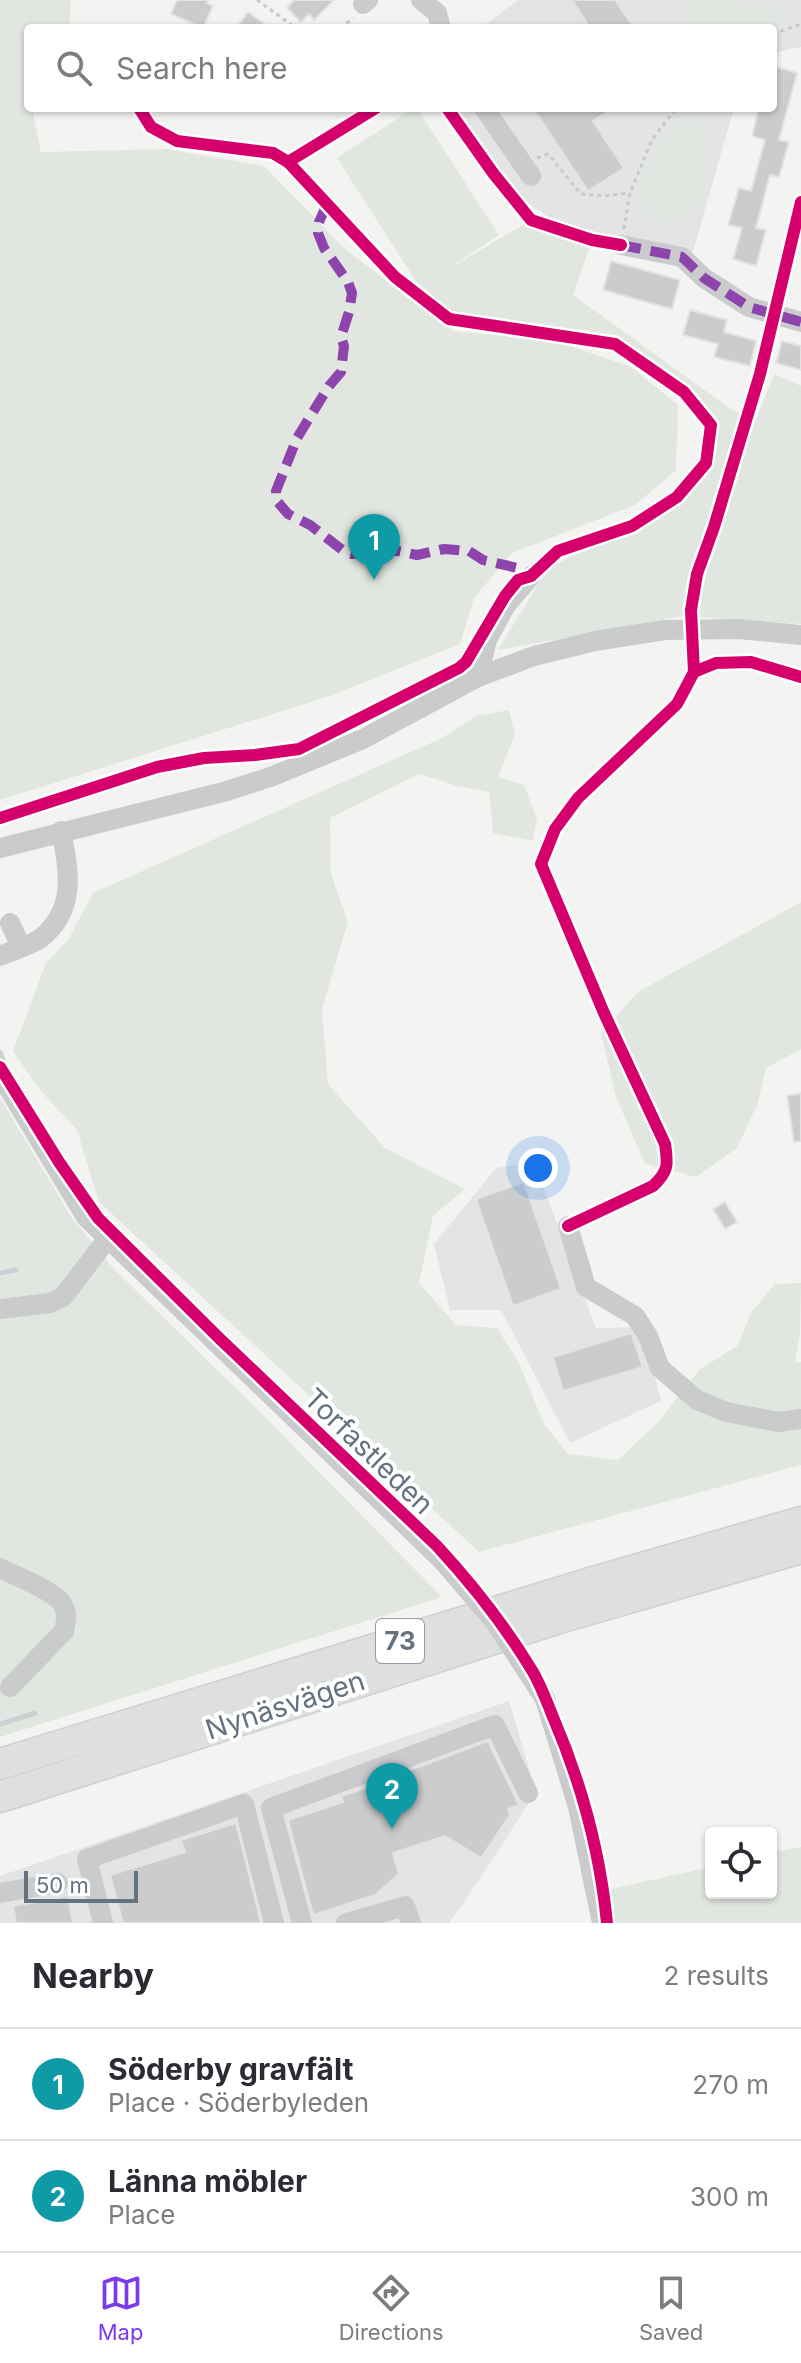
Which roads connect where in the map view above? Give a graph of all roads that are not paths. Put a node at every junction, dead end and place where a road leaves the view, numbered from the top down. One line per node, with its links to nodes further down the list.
1 (421, 0): 2 (street)
2 (439, 21)
3 (487, 112): 4 (street)
4 (526, 169)
5 (621, 245): 6 (street)
6 (801, 322)
7 (531, 576): 9 (street)
8 (801, 635): 9 (street)
9 (478, 677): 10 (street)
10 (61, 831): 11 (street); 13 (street)
11 (0, 848)
12 (10, 923): 13 (street)
13 (21, 947): 14 (street)
14 (0, 956)
15 (0, 1074): 17 (street, Torfastleden)
16 (568, 1226): 19 (street)
17 (108, 1238): 18 (street); 36 (street, Torfastleden, bridge)
18 (0, 1309)
19 (801, 1419)
20 (801, 1522): 24 (highway, Nynäsvägen / 73)
21 (801, 1548): 25 (highway, Nynäsvägen / 73)
22 (0, 1568): 23 (street)
23 (10, 1687)
24 (0, 1764)
25 (68, 1774): 27 (highway, Nynäsvägen / 73); 28 (highway)
26 (528, 1793): 33 (street)
27 (0, 1797)
28 (0, 1804)
29 (58, 1883): 30 (street)
30 (0, 1893)
31 (103, 1923): 32 (street)
32 (274, 1923)
33 (302, 1923)
34 (346, 1923): 35 (street)
35 (411, 1923)
36 (602, 1923)

